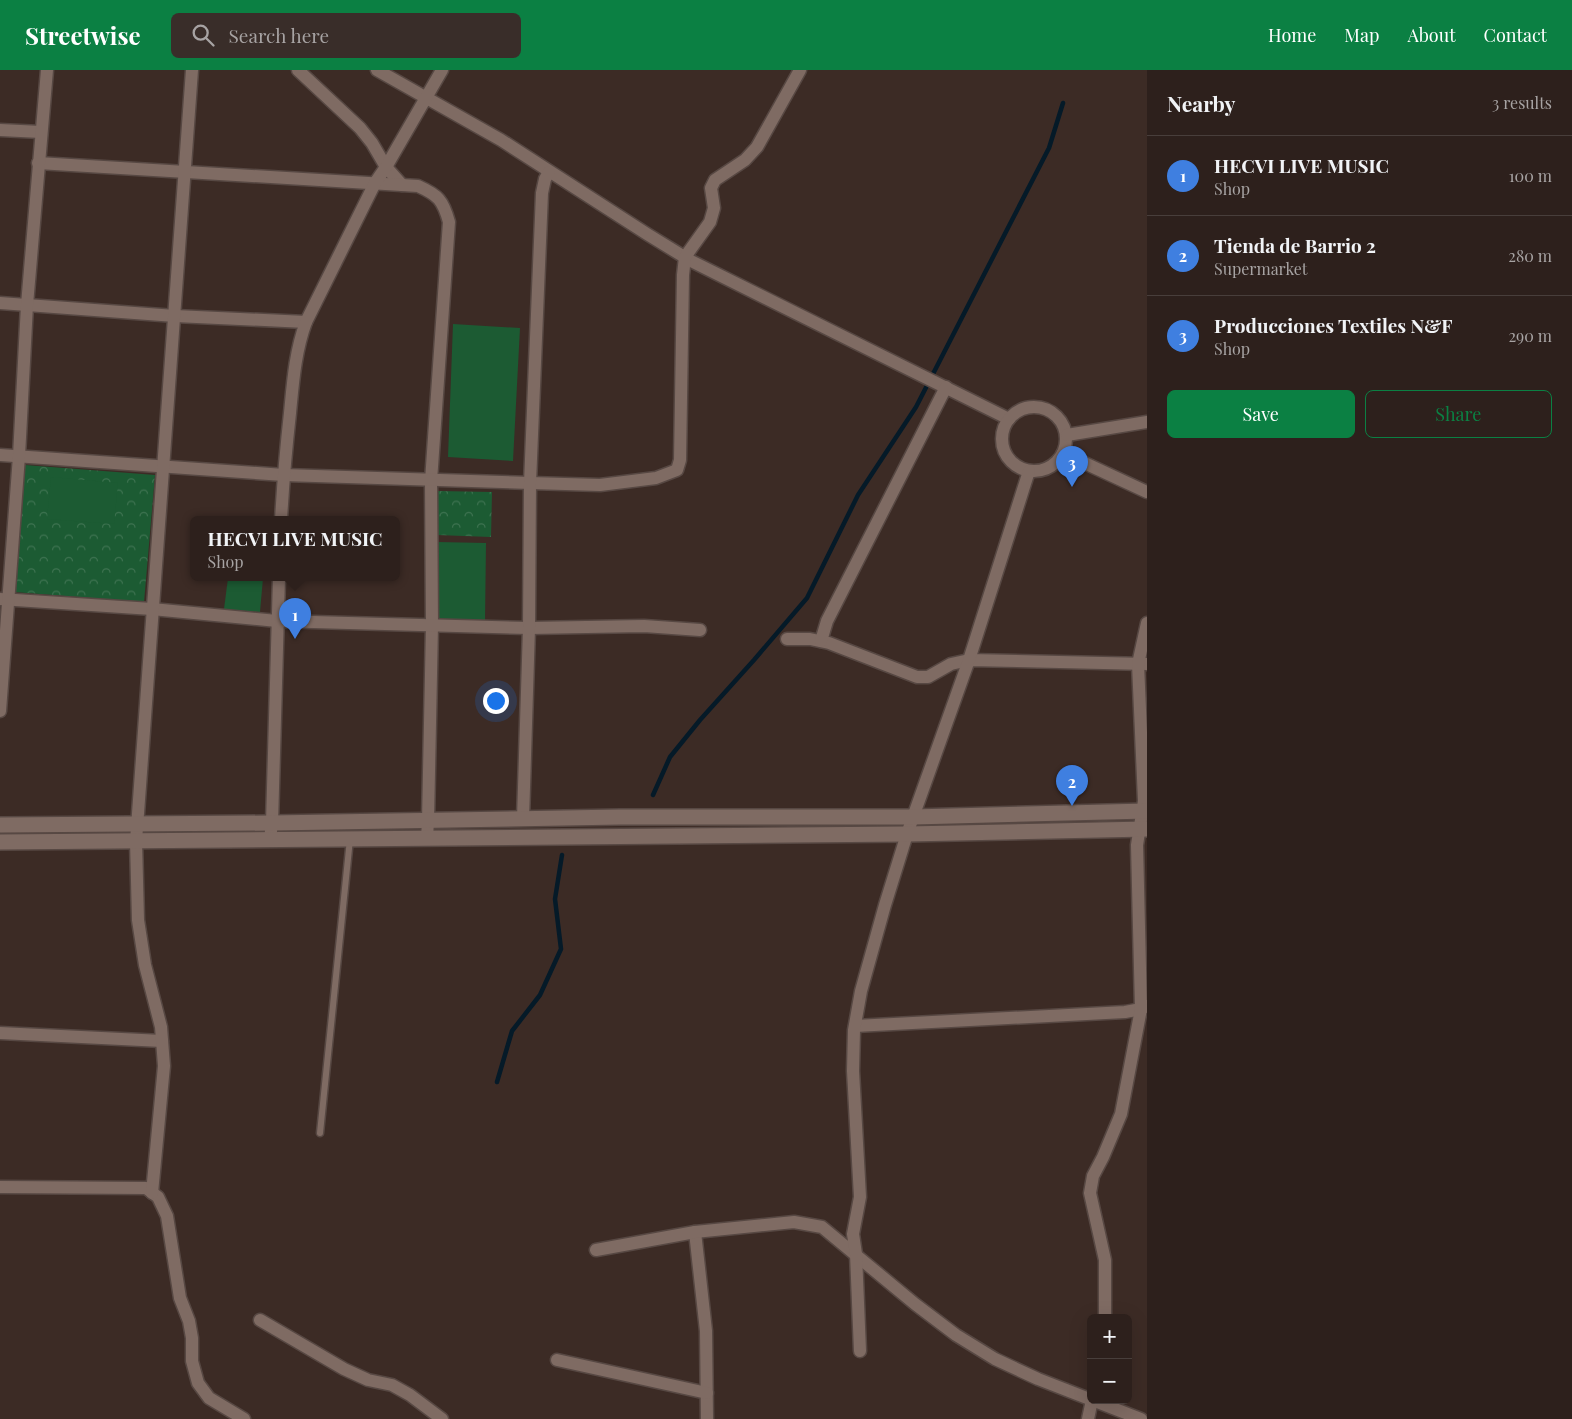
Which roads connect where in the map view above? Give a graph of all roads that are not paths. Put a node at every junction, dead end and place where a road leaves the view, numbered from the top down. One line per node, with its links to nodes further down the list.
1 (47, 70): 9 (street)
2 (192, 70): 12 (street)
3 (298, 70): 11 (street)
4 (377, 70): 7 (street)
5 (442, 70): 7 (street)
6 (800, 70): 16 (street)
7 (424, 98): 11 (street); 13 (street)
8 (0, 130): 9 (street)
9 (41, 132): 10 (street)
10 (38, 163): 12 (street); 18 (street)
11 (386, 167): 14 (street); 15 (street)
12 (186, 171): 14 (street); 19 (street)
13 (549, 172): 16 (street); 32 (street)
14 (375, 183): 15 (street); 20 (street)
15 (402, 185): 31 (street)
16 (685, 257): 21 (street); 32 (street)
17 (0, 303): 18 (street)
18 (28, 305): 19 (street); 27 (street)
19 (175, 316): 20 (street); 28 (street)
20 (306, 322): 30 (street)
21 (946, 387): 22 (street); 44 (street)
22 (1009, 419): 24 (street); 29 (street)
23 (1147, 422): 24 (street)
24 (1066, 435): 25 (street)
25 (1063, 453): 29 (street); 33 (street)
26 (0, 455): 27 (street)
27 (19, 456): 28 (street); 36 (street)
28 (164, 465): 30 (street); 37 (street)
29 (1029, 471): 45 (street)
30 (284, 475): 31 (street); 34 (street)
31 (431, 481): 32 (street); 40 (street)
32 (530, 483): 41 (street)
33 (1147, 492)
34 (282, 516)
35 (279, 581): 38 (street)
36 (4, 600): 37 (street); 47 (street)
37 (152, 610): 38 (street); 53 (street)
38 (277, 621): 40 (street); 52 (street)
39 (1147, 623): 46 (street)
40 (432, 625): 41 (street); 51 (street)
41 (529, 628): 42 (street); 50 (street)
42 (700, 630)
43 (787, 639): 44 (street)
44 (821, 641): 45 (street)
45 (969, 660): 46 (street); 49 (street)
46 (1142, 664): 48 (street)
47 (0, 710)
48 (1145, 811): 49 (street); 55 (street)
49 (913, 817): 50 (street); 56 (street)
50 (522, 819): 51 (street)
51 (428, 820): 52 (street); 58 (street)
52 (272, 823): 53 (street); 59 (street)
53 (137, 824): 54 (street); 60 (street)
54 (0, 825)
55 (1143, 829): 56 (street); 62 (street)
56 (907, 834): 58 (street); 63 (street)
57 (350, 838): 58 (street); 59 (street); 66 (lane)
58 (427, 838)
59 (270, 839): 60 (street)
60 (136, 841): 61 (street); 65 (street)
61 (0, 842)
62 (1144, 1007): 63 (street); 72 (street)
63 (855, 1026): 71 (street)
64 (0, 1033): 65 (street)
65 (162, 1041): 68 (street)
66 (320, 1133)
67 (0, 1187): 68 (street)
68 (152, 1193): 80 (street)
69 (695, 1232): 70 (street); 71 (street); 76 (street)
70 (596, 1250)
71 (856, 1254): 74 (street); 77 (street)
72 (1105, 1314)
73 (260, 1320): 81 (street)
74 (860, 1351)
75 (557, 1360): 76 (street)
76 (707, 1393): 82 (street)
77 (1087, 1399)
78 (1091, 1404): 83 (street)
79 (1100, 1404): 84 (street)
80 (244, 1419)
81 (442, 1419)
82 (707, 1419)
83 (1088, 1419)
84 (1141, 1419)

